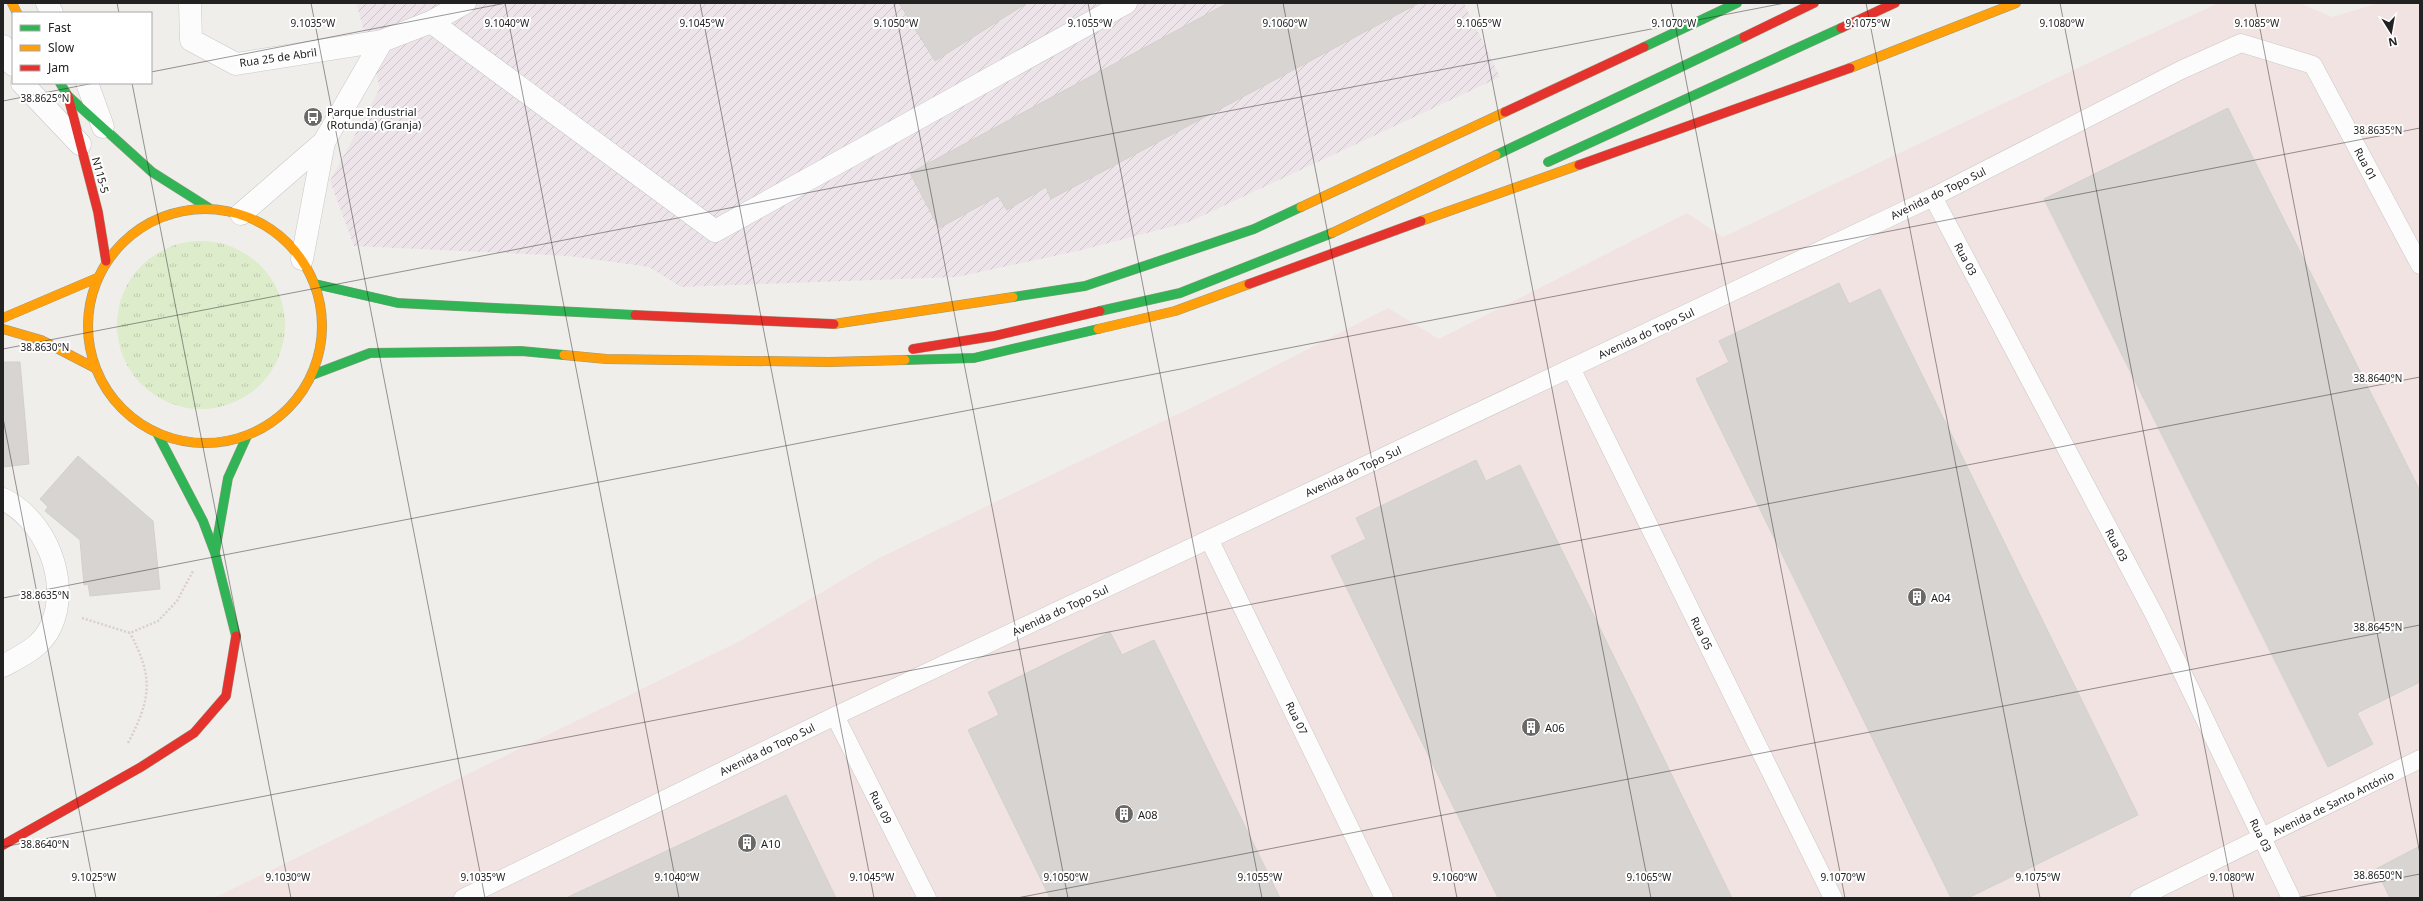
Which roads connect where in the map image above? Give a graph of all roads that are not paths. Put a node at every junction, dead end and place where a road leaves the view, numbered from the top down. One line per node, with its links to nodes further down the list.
1 (12, 3): 10 (main road)
2 (47, 3): 11 (street)
3 (190, 3): 13 (street, Rua 25 de Abril)
4 (465, 3): 12 (street)
5 (1126, 3): 12 (street)
6 (1737, 3): 34 (main road)
7 (1814, 3): 37 (main road)
8 (1895, 3): 24 (main road)
9 (2016, 3): 29 (main road)
10 (16, 12)
11 (52, 12)
12 (431, 22): 13 (street)
13 (382, 41): 22 (street)
14 (2241, 43): 26 (lane, Avenida do Topo Sul); 32 (lane, Rua 01)
15 (3, 46): 16 (street)
16 (12, 63)
17 (23, 84): 23 (street)
18 (61, 84): 20 (main road)
19 (86, 84): 21 (street)
20 (68, 96): 21 (main road); 23 (main road, N115-5)
21 (103, 127): 27 (main road)
22 (324, 142): 28 (street); 30 (street)
23 (80, 144): 31 (main road, N115-5)
24 (1542, 165)
25 (1513, 178): 29 (main road)
26 (1933, 197): 39 (lane, Avenida do Topo Sul); 49 (lane, Rua 03)
27 (208, 208): 28 (main road); 31 (main road)
28 (241, 214): 30 (main road)
29 (1404, 227): 37 (main road)
30 (302, 259): 34 (main road)
31 (106, 261): 33 (main road)
32 (2420, 265)
33 (97, 278): 35 (main road); 38 (main road)
34 (316, 284): 40 (main road)
35 (3, 318)
36 (3, 329): 38 (main road)
37 (829, 362): 40 (main road)
38 (95, 368): 41 (main road)
39 (1571, 368): 44 (lane, Avenida do Topo Sul); 55 (lane, Rua 05)
40 (312, 375): 42 (main road)
41 (157, 433): 42 (main road); 45 (main road)
42 (247, 436): 45 (main road)
43 (3, 499): 46 (street)
44 (1209, 539): 47 (lane, Avenida do Topo Sul); 54 (lane, Rua 07)
45 (215, 553): 50 (main road)
46 (3, 666)
47 (835, 716): 51 (lane, Avenida do Topo Sul); 53 (lane, Rua 09)
48 (2420, 760): 49 (lane, Avenida de Santo António)
49 (2262, 838): 56 (lane, Avenida de Santo António); 57 (lane, Rua 03)
50 (3, 845)
51 (484, 893): 52 (lane, Avenida do Topo Sul)
52 (463, 898)
53 (927, 898)
54 (1384, 898)
55 (1833, 898)
56 (2138, 898)
57 (2291, 898)

